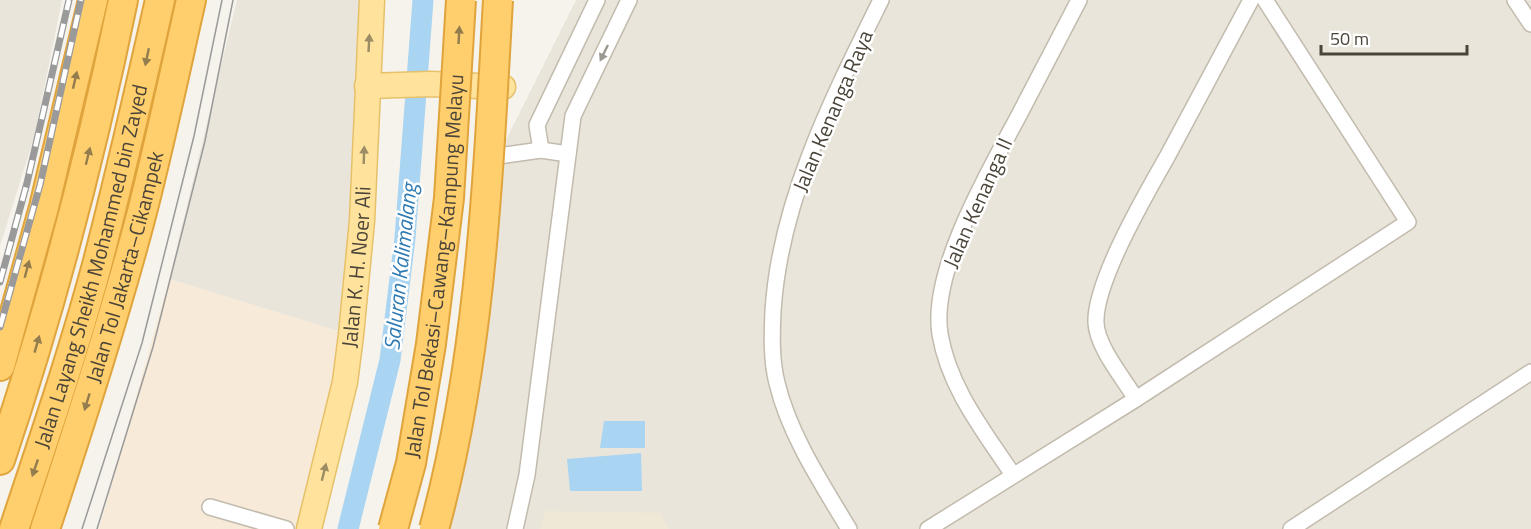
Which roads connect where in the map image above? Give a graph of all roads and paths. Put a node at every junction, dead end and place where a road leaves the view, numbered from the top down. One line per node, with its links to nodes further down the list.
1 (93, 0): 22 (highway, one-way to 1)
2 (123, 0): 25 (highway, Jalan Layang Sheikh Mohammed bin Zayed, one-way to 2)
3 (159, 0): 28 (highway, Jalan Layang Sheikh Mohammed bin Zayed, one-way to 28)
4 (191, 0): 29 (highway, Jalan Tol Jakarta–Cikampek, one-way to 29)
5 (372, 0): 17 (main road, Jalan K. H. Noer Ali, one-way to 5)
6 (461, 0): 32 (highway, Jalan Tol Bekasi–Cawang–Kampung Melayu, one-way to 6, bridge)
7 (498, 0): 33 (highway, Jalan Tol Bekasi–Cawang–Kampung Melayu, bridge)
8 (509, 0): 18 (main road)
9 (597, 0): 19 (street)
10 (629, 0): 20 (street, one-way to 20)
11 (881, 0): 36 (street, Jalan Kenanga Raya)
12 (1079, 0): 26 (street, Jalan Kenanga II)
13 (1251, 0): 24 (street)
14 (1265, 0): 24 (street)
15 (1515, 0): 16 (street)
16 (1531, 24)
17 (375, 86): 18 (main road); 31 (main road, Jalan K. H. Noer Ali, one-way to 17)
18 (503, 87): 21 (main road)
19 (541, 150): 20 (street); 21 (street)
20 (568, 154): 35 (street)
21 (498, 156): 34 (main road)
22 (0, 366)
23 (1531, 372): 38 (street)
24 (1136, 399): 26 (street)
25 (0, 460)
26 (1013, 476): 37 (street)
27 (210, 507): 30 (street)
28 (14, 529)
29 (45, 529)
30 (286, 529)
31 (309, 529)
32 (393, 529)
33 (434, 529)
34 (442, 529)
35 (514, 529)
36 (849, 529)
37 (928, 529)
38 (1291, 529)

